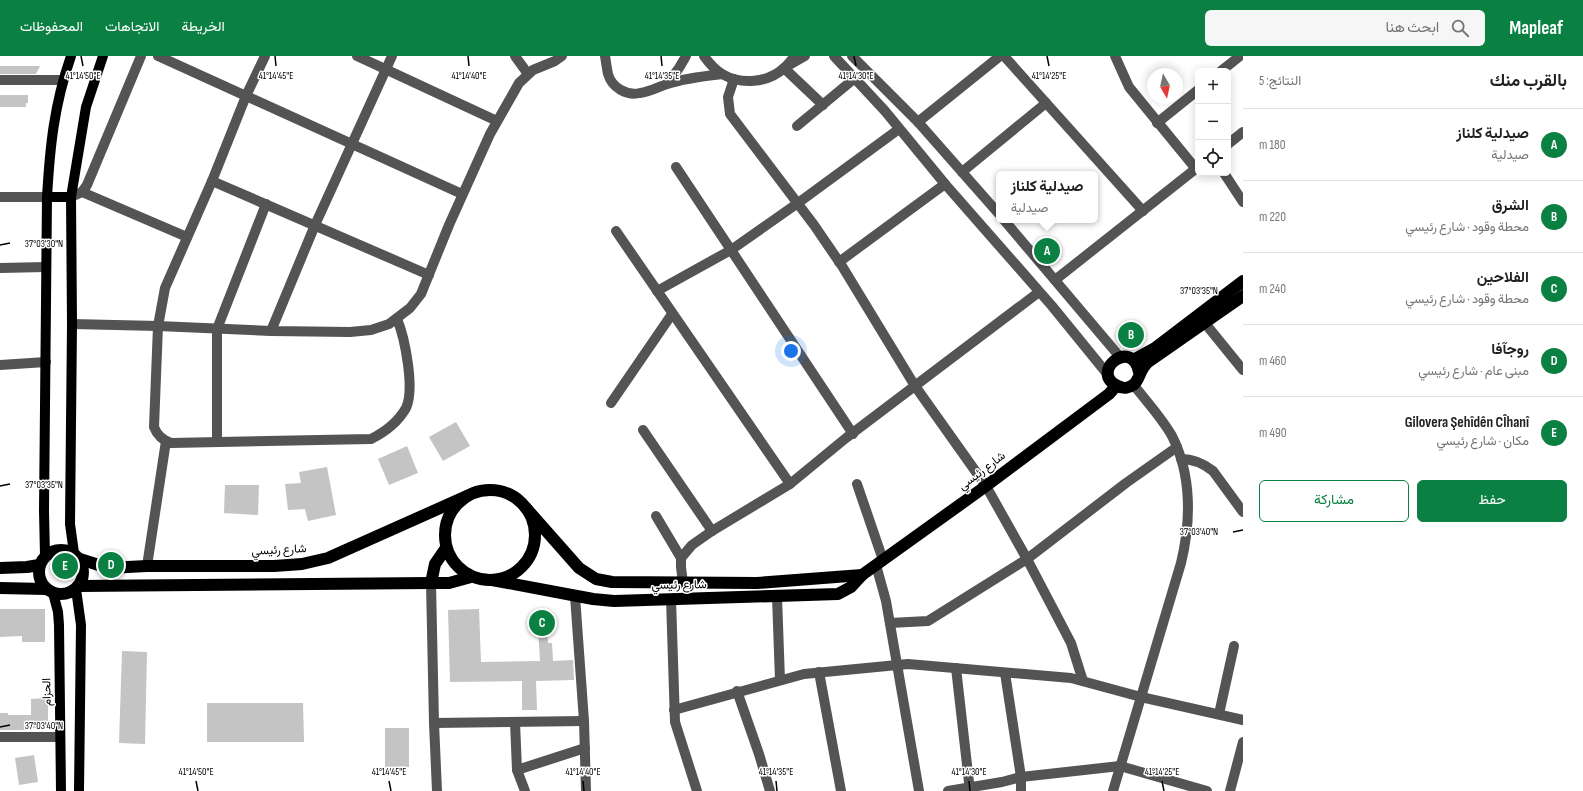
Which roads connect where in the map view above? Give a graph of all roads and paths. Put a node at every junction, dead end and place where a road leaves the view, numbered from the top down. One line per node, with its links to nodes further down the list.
1 (71, 56): 29 (main road)
2 (103, 56): 52 (main road)
3 (141, 56): 50 (street)
4 (158, 56): 32 (street)
5 (265, 56): 32 (street)
6 (357, 56): 23 (street)
7 (392, 56): 23 (street)
8 (515, 56): 24 (street)
9 (562, 56): 24 (street)
10 (606, 56): 30 (street)
11 (686, 56): 30 (street)
12 (704, 56): 25 (street)
13 (794, 56): 21 (street)
14 (805, 56): 21 (street)
15 (834, 56): 26 (street)
16 (852, 56): 36 (street)
17 (1000, 56): 36 (street)
18 (1004, 56): 33 (street)
19 (1115, 56): 37 (street)
20 (1240, 56): 22 (street)
21 (784, 68): 27 (street); 34 (street)
22 (1225, 68)
23 (386, 69): 35 (street); 42 (street)
24 (528, 74): 35 (street)
25 (722, 74): 27 (street); 30 (street)
26 (855, 78): 34 (street); 39 (street)
27 (734, 79): 56 (street)
28 (0, 80): 29 (street)
29 (62, 80): 55 (main road)
30 (667, 84)
31 (1195, 92): 37 (street)
32 (246, 96): 42 (street); 48 (street)
33 (1046, 103): 46 (street); 59 (street)
34 (823, 105): 38 (street)
35 (497, 121): 51 (street)
36 (918, 122): 46 (street)
37 (1157, 123): 43 (street)
38 (797, 126)
39 (899, 129): 49 (street); 56 (street)
40 (1243, 132): 41 (street)
41 (1231, 142)
42 (352, 144): 51 (street); 61 (street)
43 (1195, 166)
44 (676, 167): 64 (street)
45 (1195, 170): 59 (street)
46 (962, 172): 58 (street)
47 (1226, 176): 53 (street)
48 (212, 180): 57 (street); 63 (street)
49 (945, 184): 65 (street); 72 (street)
50 (82, 192): 52 (street); 63 (street)
51 (462, 194): 68 (street)
52 (71, 196): 55 (main road); 77 (main road)
53 (1241, 196)
54 (0, 197): 55 (street)
55 (47, 197): 66 (main road)
56 (798, 203): 64 (street); 65 (street)
57 (266, 204): 61 (street); 79 (street)
58 (996, 211)
59 (1143, 211): 69 (street)
60 (1007, 223): 69 (street)
61 (315, 225): 68 (street); 80 (street)
62 (616, 231): 71 (street)
63 (187, 237): 78 (street)
64 (731, 250): 71 (street); 93 (street)
65 (839, 262): 89 (street)
66 (46, 267): 67 (street); 83 (main road)
67 (0, 268)
68 (429, 275): 75 (street)
69 (1055, 280): 81 (street)
70 (1243, 281): 82 (highway)
71 (657, 291): 74 (street)
72 (1039, 292): 87 (street); 89 (street)
73 (1243, 296): 76 (highway)
74 (672, 314): 91 (street); 98 (street)
75 (397, 319): 80 (street); 95 (street)
76 (1204, 322): 85 (street); 86 (highway)
77 (72, 324): 78 (street); 107 (main road)
78 (158, 326): 79 (street); 94 (street)
79 (217, 329): 80 (street); 95 (street)
80 (271, 331)
81 (1120, 357): 82 (highway); 87 (highway)
82 (1133, 360): 86 (highway)
83 (46, 362): 84 (street); 110 (main road)
84 (0, 365)
85 (1243, 370)
86 (1139, 372): 88 (highway)
87 (1109, 376): 90 (highway)
88 (1133, 384): 90 (highway); 96 (street)
89 (915, 386): 93 (street); 100 (street)
90 (1116, 386): 100 (highway, شارع رئيسي)
91 (611, 403)
92 (643, 430): 105 (street)
93 (853, 434): 98 (street)
94 (166, 441): 95 (street); 112 (street)
95 (217, 441)
96 (1177, 447): 97 (street); 109 (street)
97 (1181, 459): 103 (street); 134 (street)
98 (790, 484): 105 (street)
99 (857, 484): 111 (street)
100 (986, 486): 109 (street); 111 (highway, شارع رئيسي)
101 (467, 496): 102 (highway, شارع رئيسي); 106 (highway); 112 (highway, شارع رئيسي)
102 (526, 508): 116 (highway, شارع رئيسي); 118 (highway, شارع رئيسي)
103 (1243, 512)
104 (656, 516): 108 (street)
105 (712, 531): 108 (street)
106 (446, 548): 115 (highway); 117 (highway)
107 (77, 556): 110 (highway, شارع رئيسي); 112 (highway, شارع رئيسي); 120 (highway)
108 (681, 558): 118 (street)
109 (1027, 559): 125 (street); 132 (street)
110 (42, 560): 113 (highway, شارع رئيسي); 121 (highway)
111 (880, 563): 114 (highway, شارع رئيسي); 125 (street)
112 (147, 566)
113 (0, 568)
114 (862, 575): 118 (highway, شارع رئيسي); 123 (highway, شارع رئيسي)
115 (471, 577): 116 (highway, شارع رئيسي); 117 (highway, شارع رئيسي)
116 (492, 580): 122 (highway, شارع رئيسي)
117 (431, 584): 120 (highway, شارع رئيسي); 140 (street)
118 (683, 584)
119 (0, 588): 121 (highway, شارع رئيسي)
120 (77, 588): 121 (highway, شارع رئيسي); 150 (main road)
121 (50, 591): 142 (main road, الحزام)
122 (575, 596): 124 (highway, شارع رئيسي); 138 (street)
123 (777, 597): 124 (highway, شارع رئيسي); 131 (street)
124 (671, 599): 135 (street)
125 (890, 623): 127 (street)
126 (1234, 646): 136 (street)
127 (897, 665): 128 (street); 129 (street); 157 (street)
128 (956, 668): 130 (street); 148 (street)
129 (819, 672): 131 (street); 156 (street)
130 (1005, 673): 132 (street); 147 (street)
131 (780, 680): 133 (street)
132 (1083, 681): 134 (street)
133 (737, 692): 135 (street); 155 (street)
134 (1141, 697): 136 (street); 145 (street)
135 (674, 710): 154 (street)
136 (1219, 714): 137 (street)
137 (1243, 720)
138 (584, 721): 139 (street); 144 (street)
139 (516, 722): 140 (street); 146 (street)
140 (434, 724): 151 (street)
141 (0, 737): 142 (street)
142 (60, 737): 149 (main road, الحزام)
143 (1243, 742): 162 (street)
144 (585, 748): 146 (street); 153 (street)
145 (1120, 766): 147 (street); 160 (street); 161 (street)
146 (517, 770): 152 (street)
147 (1020, 777): 148 (street); 159 (street)
148 (969, 789): 158 (street)
149 (61, 791)
150 (79, 791)
151 (437, 791)
152 (525, 791)
153 (586, 791)
154 (697, 791)
155 (770, 791)
156 (841, 791)
157 (919, 791)
158 (948, 791)
159 (1021, 791)
160 (1113, 791)
161 (1207, 791)
162 (1230, 791)

